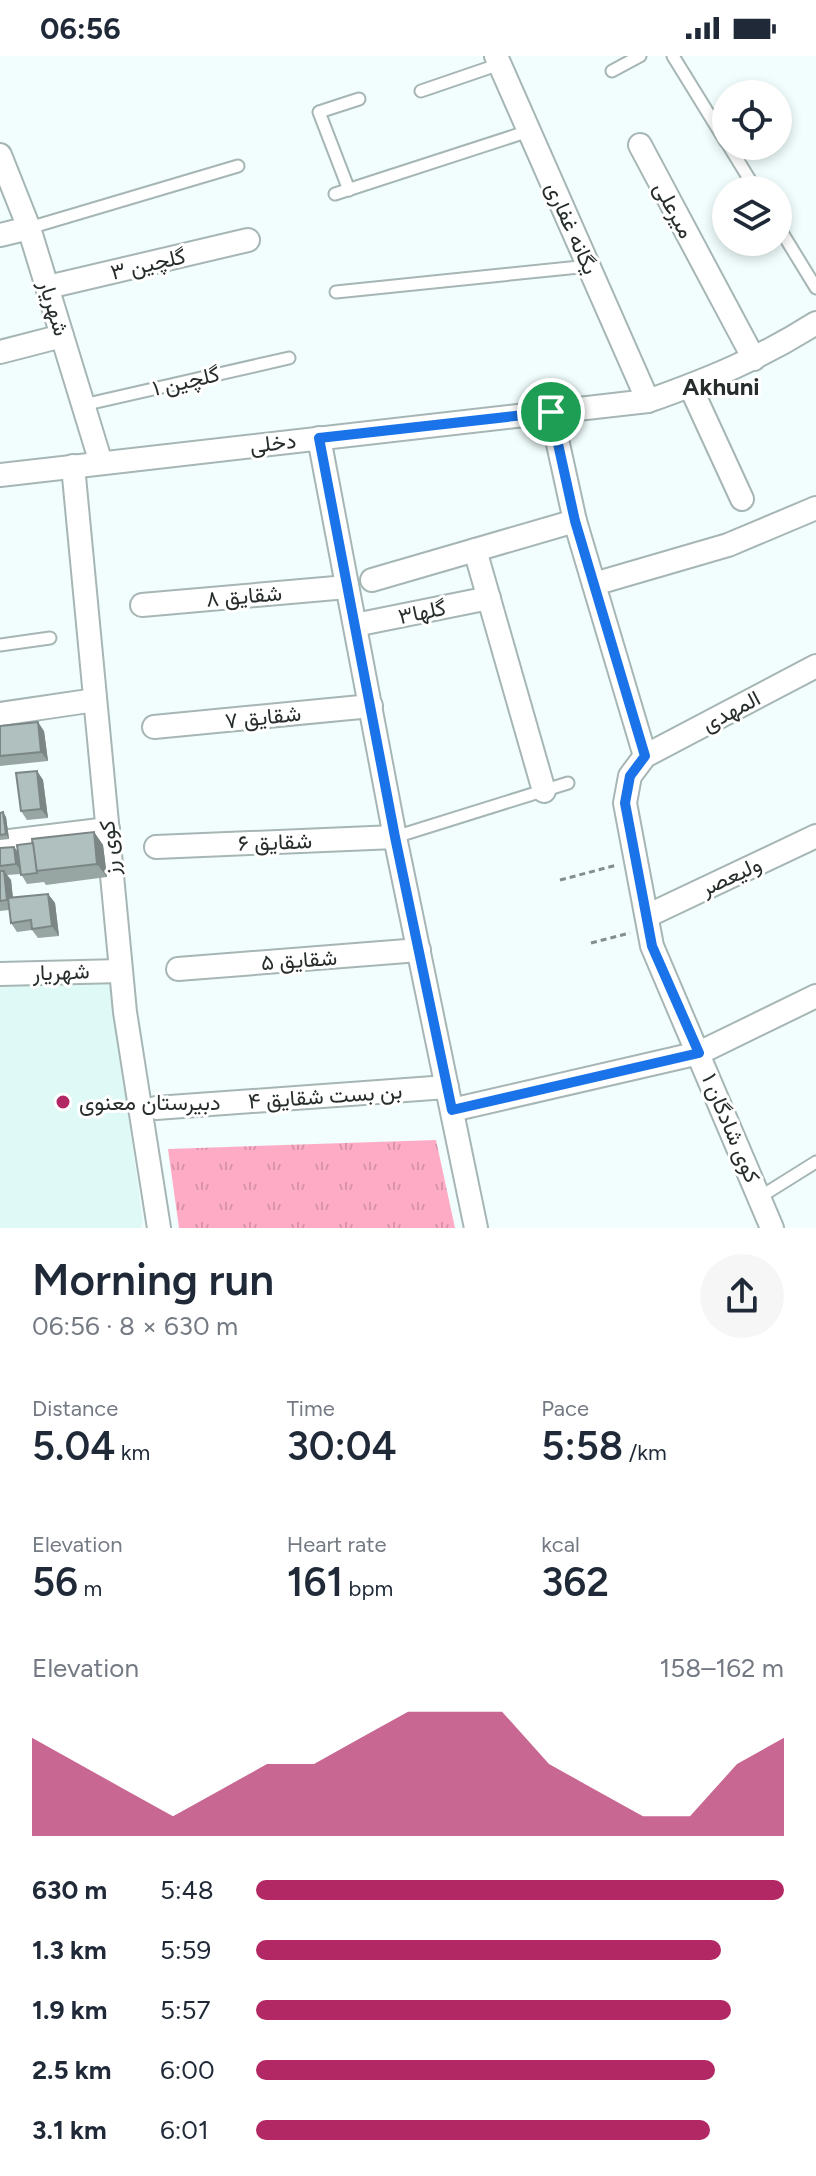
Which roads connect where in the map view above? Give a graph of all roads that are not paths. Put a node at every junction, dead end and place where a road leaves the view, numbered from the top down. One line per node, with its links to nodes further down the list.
1 (640, 56): 4 (lane)
2 (673, 56): 7 (lane)
3 (498, 60): 5 (lane); 8 (street, یگانه غفاری)
4 (612, 71)
5 (421, 91)
6 (359, 99): 12 (lane)
7 (712, 120)
8 (529, 131): 12 (lane); 18 (street, یگانه غفاری)
9 (640, 145): 26 (street, میرعلی)
10 (0, 155): 14 (street, شهریار)
11 (238, 166): 14 (lane)
12 (349, 190): 13 (lane)
13 (335, 194)
14 (29, 228): 15 (street); 19 (street, شهریار)
15 (0, 235)
16 (248, 240): 19 (street, گلچین ۳)
17 (792, 249): 20 (lane)
18 (589, 266): 21 (lane); 28 (street, یگانه غفاری)
19 (48, 287): 23 (street, شهریار)
20 (816, 288)
21 (336, 292)
22 (816, 323): 26 (street, دخلی)
23 (62, 336): 24 (street); 29 (street, شهریار)
24 (0, 352)
25 (289, 358): 29 (lane, گلچین ۱)
26 (754, 359): 27 (street, دخلی)
27 (690, 386): 28 (street, دخلی); 35 (street)
28 (648, 401): 30 (street, دخلی)
29 (83, 405): 32 (street, شهریار)
30 (551, 412): 31 (street, دخلی); 37 (street)
31 (319, 438): 32 (street, دخلی); 41 (street)
32 (101, 463): 33 (street, دخلی)
33 (73, 466): 34 (street, دخلی); 48 (street, کوی رز)
34 (0, 475)
35 (742, 499)
36 (816, 508): 40 (street)
37 (575, 521): 38 (street); 40 (street)
38 (475, 550): 39 (street); 42 (street)
39 (372, 580)
40 (594, 584): 52 (street)
41 (347, 587): 43 (street, شقایق ۸); 44 (street)
42 (489, 598): 44 (street, گلها۳); 54 (street)
43 (142, 605)
44 (355, 625): 49 (street)
45 (50, 638): 46 (lane)
46 (0, 645)
47 (816, 666): 52 (street, المهدی)
48 (95, 700): 50 (street); 55 (street, کوی رز)
49 (371, 706): 51 (street, شقایق ۷); 57 (street)
50 (0, 714)
51 (154, 727)
52 (645, 756): 60 (street, کوی شادگان ۱)
53 (568, 783): 54 (lane)
54 (544, 791): 57 (lane)
55 (108, 829): 58 (street); 63 (street, کوی رز)
56 (816, 836): 60 (street, ولیعصر)
57 (395, 837): 59 (street, شقایق ۶); 61 (street)
58 (0, 842)
59 (156, 847)
60 (648, 922): 66 (street, کوی شادگان ۱)
61 (419, 950): 62 (street, شقایق ۵); 67 (street)
62 (178, 969)
63 (121, 971): 64 (street, شهریار); 72 (street, کوی رز)
64 (0, 974)
65 (816, 996): 66 (street)
66 (699, 1053): 69 (street); 71 (street, کوی شادگان ۱)
67 (447, 1087): 68 (street, بن بست شقایق ۴); 69 (street)
68 (156, 1108)
69 (452, 1110): 73 (street)
70 (816, 1162): 71 (lane)
71 (760, 1197): 74 (street, کوی شادگان ۱)
72 (159, 1228)
73 (476, 1228)
74 (770, 1228)

